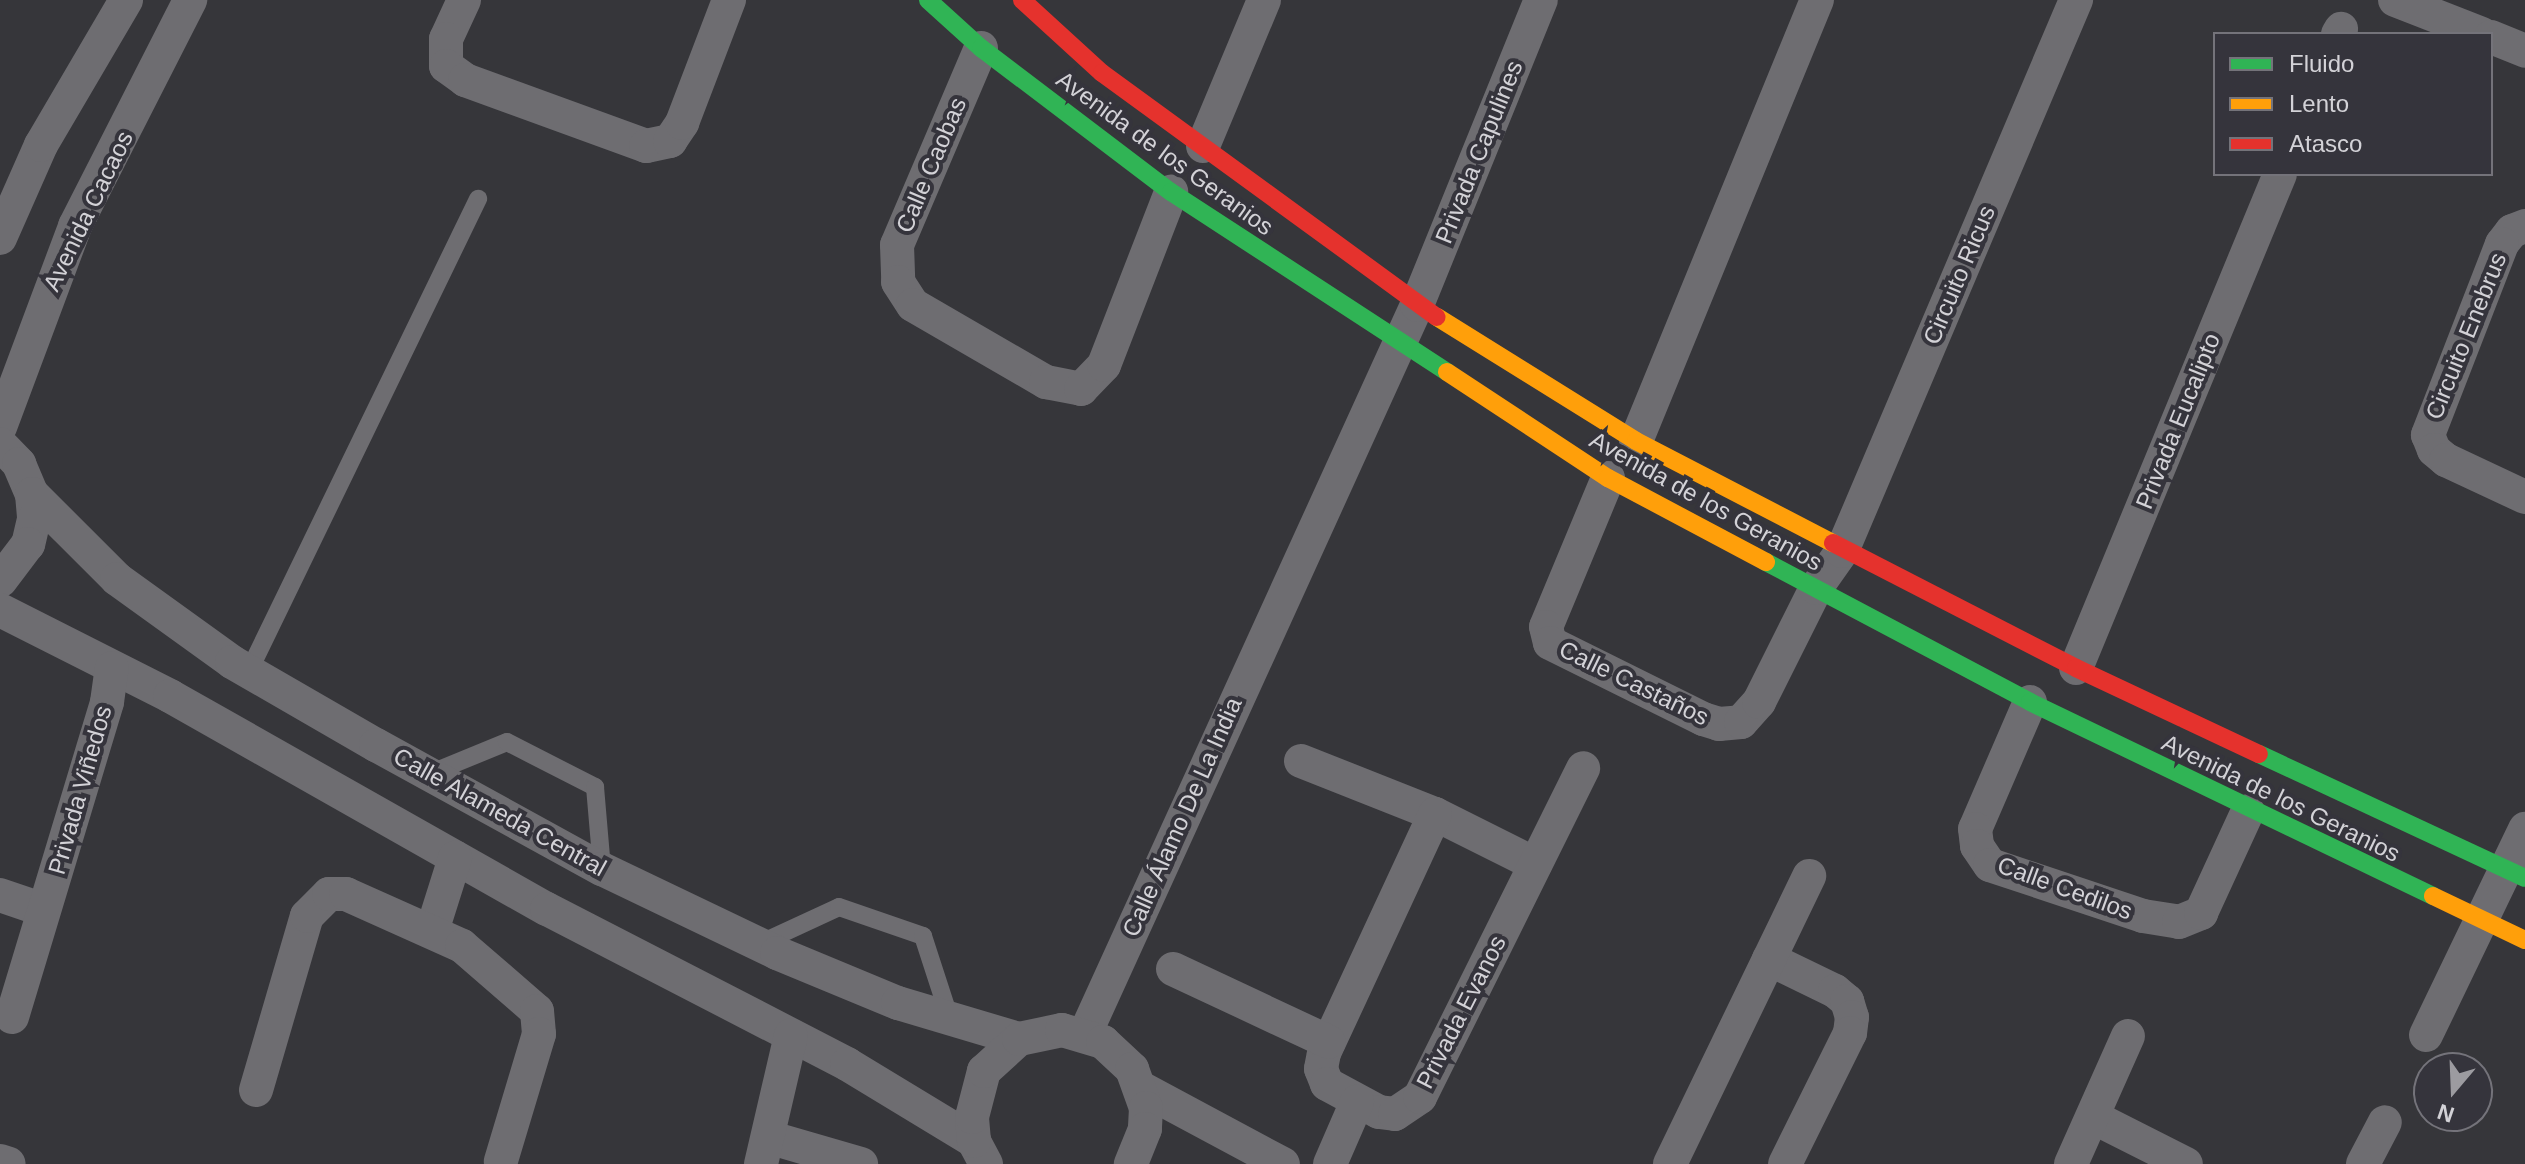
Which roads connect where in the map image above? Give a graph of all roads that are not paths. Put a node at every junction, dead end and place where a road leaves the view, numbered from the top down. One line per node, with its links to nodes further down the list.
1 (190, 0): 15 (street, Avenida Cacaos)
2 (464, 0): 3 (street)
3 (729, 0)
4 (928, 0): 14 (street, Avenida de los Geranios)
5 (1022, 0): 17 (street, Avenida de los Geranios)
6 (1264, 0): 17 (street)
7 (1541, 0): 23 (street, Privada Capulines)
8 (1817, 0): 26 (street)
9 (2076, 0): 31 (street, Circuito Ricus)
10 (2395, 0): 12 (street)
11 (121, 12): 15 (street); 22 (street)
12 (2477, 32)
13 (2493, 38): 16 (street)
14 (981, 48): 19 (street, Avenida de los Geranios); 19 (street, Calle Caobas)
15 (165, 49): 25 (street, Avenida Cacaos)
16 (2525, 51)
17 (1203, 146): 23 (street, Avenida de los Geranios)
18 (2279, 176): 36 (street, Privada Eucalipto)
19 (1171, 192): 24 (street, Avenida de los Geranios)
20 (478, 199): 37 (lane)
21 (2525, 226): 30 (street, Circuito Enebrus)
22 (0, 238)
23 (1417, 305): 24 (street); 26 (street, Avenida de los Geranios)
24 (1398, 345): 28 (street, Avenida de los Geranios); 60 (street, Calle Álamo De La India)
25 (0, 427)
26 (1636, 441): 31 (street, Avenida de los Geranios)
27 (0, 444): 29 (street)
28 (1608, 478): 33 (street, Avenida de los Geranios); 33 (street, Calle Castaños)
29 (32, 494): 32 (street); 37 (street, Calle Alameda Central)
30 (2525, 497)
31 (1842, 551): 33 (street, Circuito Ricus); 36 (street, Avenida de los Geranios)
32 (0, 581)
33 (1816, 588): 38 (street, Avenida de los Geranios)
34 (0, 610): 35 (street)
35 (112, 668): 45 (street); 51 (street, Privada Viñedos)
36 (2076, 668): 48 (street, Avenida de los Geranios)
37 (249, 671): 41 (street, Calle Alameda Central)
38 (2030, 702): 42 (street, Avenida de los Geranios); 42 (street, Calle Cedilos)
39 (1301, 761): 43 (street)
40 (1583, 768): 46 (street, Privada Evanos)
41 (429, 774): 47 (street, Calle Alameda Central); 47 (lane)
42 (2248, 811): 52 (street, Avenida de los Geranios)
43 (1435, 814): 46 (street); 65 (street, Privada Evanos)
44 (2525, 829): 48 (street)
45 (455, 858): 53 (street); 61 (street)
46 (1535, 864): 68 (street, Privada Evanos)
47 (602, 869): 55 (street, Calle Alameda Central)
48 (2515, 873): 52 (street)
49 (1809, 876): 56 (street)
50 (0, 895): 51 (street)
51 (44, 910): 58 (street, Privada Viñedos)
52 (2481, 919): 54 (street, Avenida de los Geranios); 62 (street)
53 (432, 931): 67 (street); 74 (street)
54 (2525, 940)
55 (759, 944): 59 (street, Calle Alameda Central); 59 (lane)
56 (1769, 959): 80 (street); 81 (street)
57 (1173, 969): 65 (street)
58 (12, 1017)
59 (950, 1019): 64 (street, Calle Alameda Central)
60 (1085, 1034): 64 (street); 66 (street)
61 (791, 1035): 71 (street); 72 (street)
62 (2426, 1035)
63 (2128, 1036): 69 (street)
64 (1019, 1039): 72 (street)
65 (1329, 1042): 68 (street, Privada Evanos)
66 (1141, 1088): 77 (street); 78 (street)
67 (256, 1090)
68 (1357, 1102): 79 (street)
69 (2093, 1117): 82 (street); 83 (street)
70 (2385, 1122): 84 (street)
71 (764, 1151): 76 (street)
72 (980, 1152)
73 (0, 1161): 75 (street)
74 (501, 1161)
75 (9, 1164)
76 (861, 1164)
77 (1131, 1164)
78 (1283, 1164)
79 (1330, 1164)
80 (1670, 1164)
81 (1785, 1164)
82 (2071, 1164)
83 (2186, 1164)
84 (2363, 1164)

